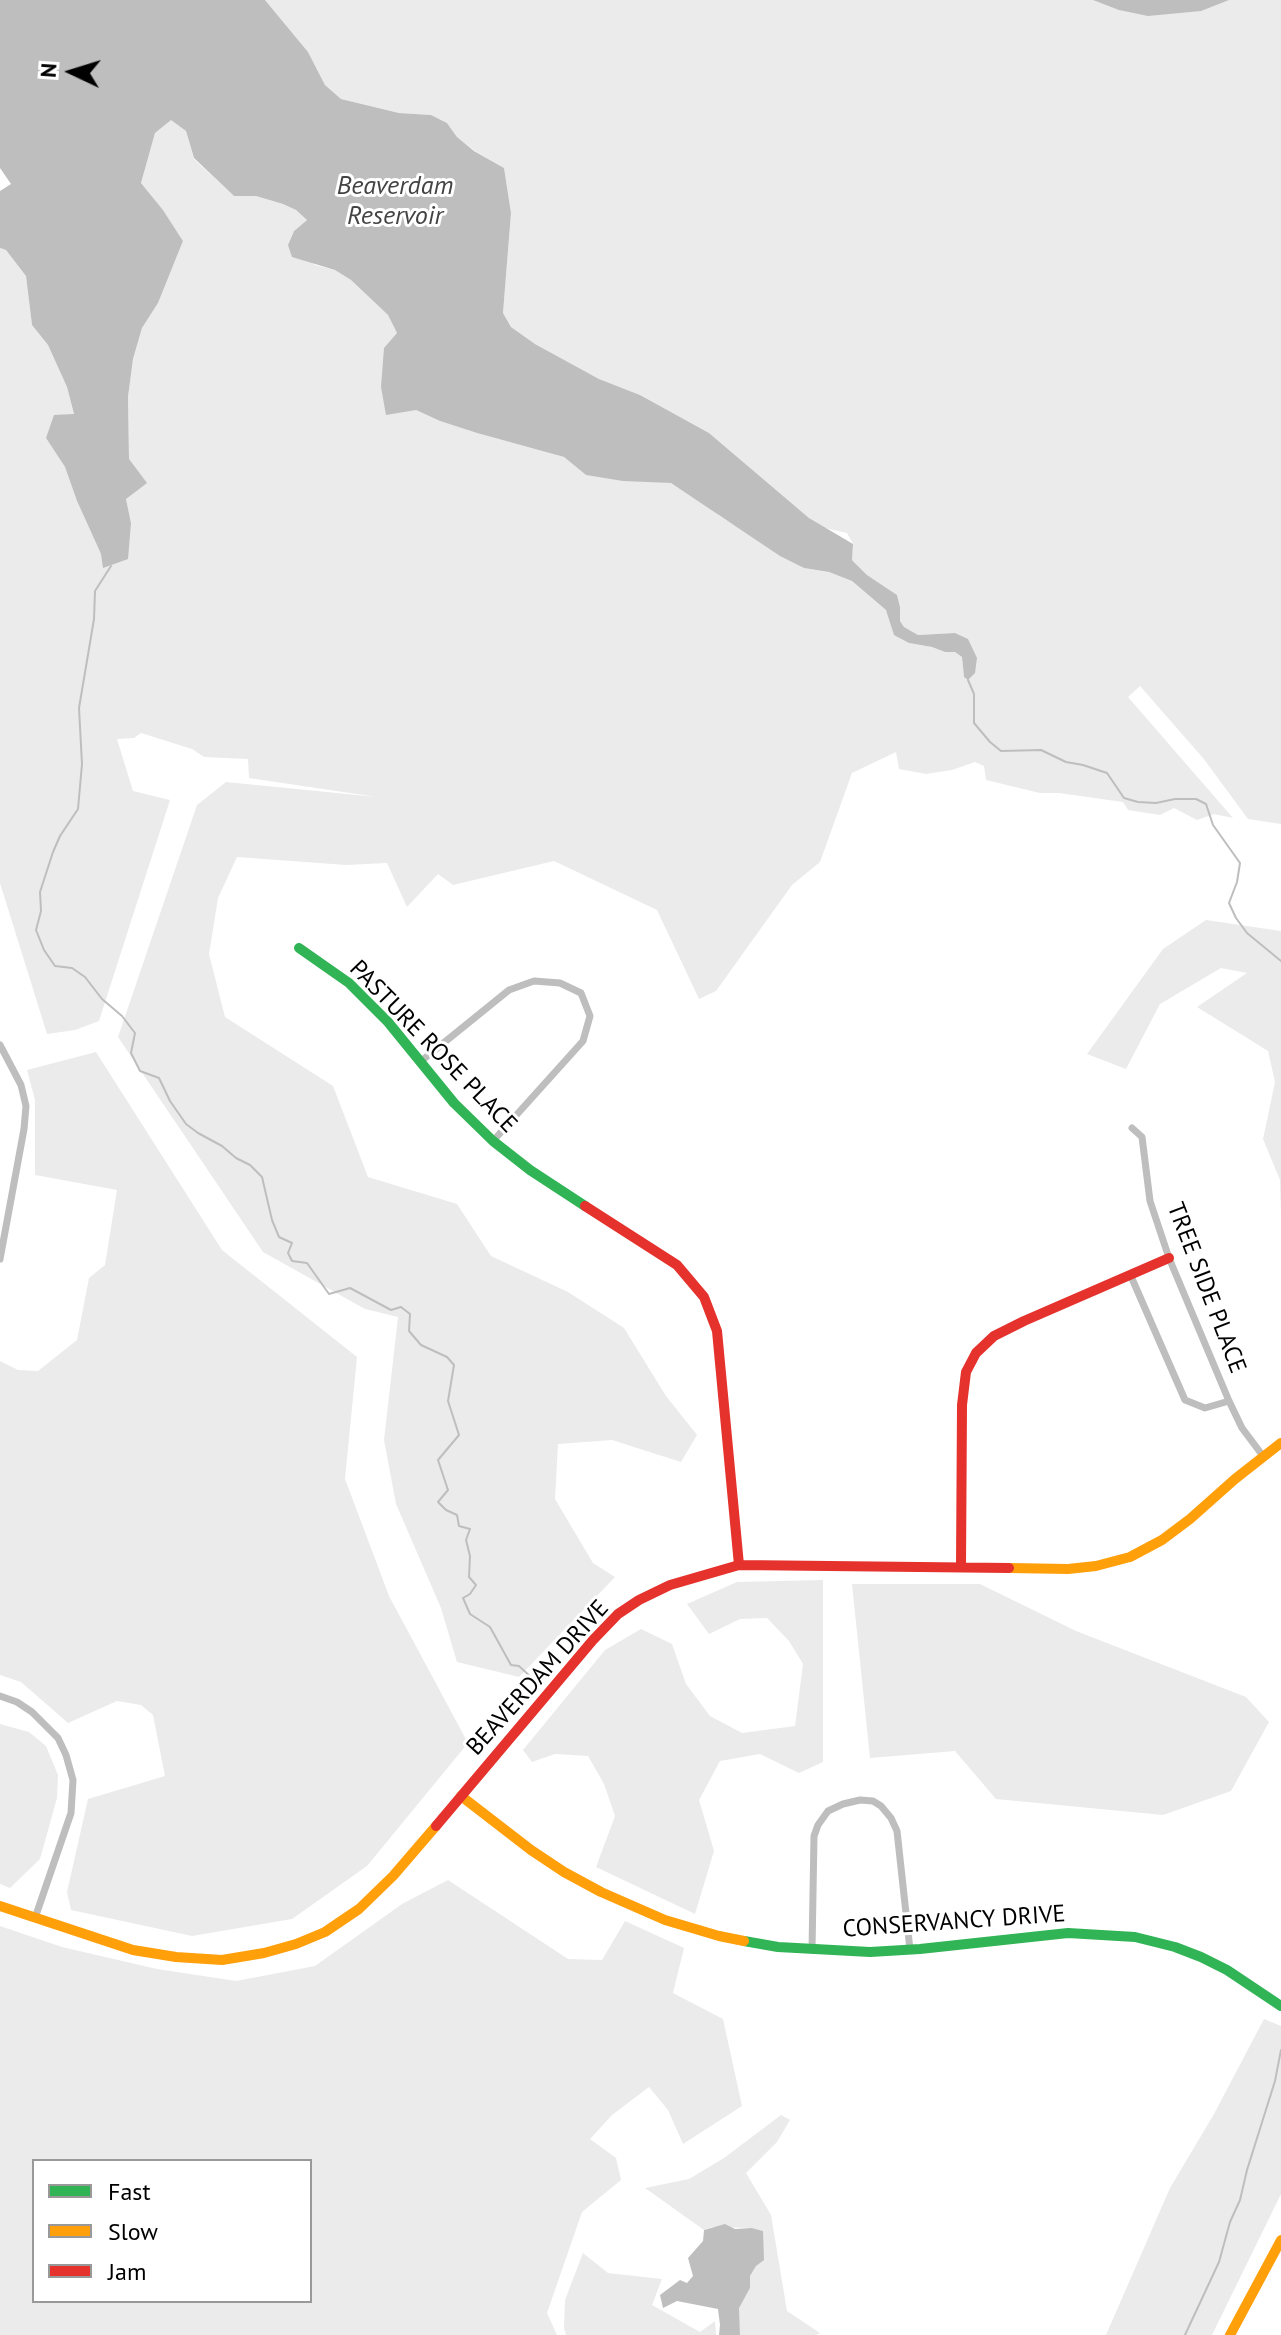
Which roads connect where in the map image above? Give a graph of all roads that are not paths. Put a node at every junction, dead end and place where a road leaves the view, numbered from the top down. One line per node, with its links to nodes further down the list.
1 (299, 948): 3 (street, PASTURE ROSE PLACE)
2 (0, 1045): 7 (street)
3 (420, 1062): 5 (street, PASTURE ROSE PLACE); 5 (street)
4 (1132, 1128): 6 (street, TREE SIDE PLACE)
5 (493, 1141): 12 (street, PASTURE ROSE PLACE)
6 (1169, 1258): 8 (street); 9 (street, TREE SIDE PLACE)
7 (0, 1259)
8 (1130, 1274): 9 (street); 13 (street)
9 (1229, 1401): 11 (street, TREE SIDE PLACE)
10 (1281, 1443): 11 (street, BEAVERDAM DRIVE)
11 (1263, 1456): 13 (street, BEAVERDAM DRIVE)
12 (739, 1565): 13 (street, BEAVERDAM DRIVE); 15 (street, BEAVERDAM DRIVE)
13 (961, 1566)
14 (0, 1696): 17 (street)
15 (461, 1796): 17 (street, BEAVERDAM DRIVE); 18 (street, CONSERVANCY DRIVE)
16 (0, 1906): 17 (street, BEAVERDAM DRIVE)
17 (35, 1918)
18 (812, 1950): 19 (street, CONSERVANCY DRIVE); 19 (street)
19 (910, 1950): 20 (street, CONSERVANCY DRIVE)
20 (1281, 2006)
21 (1281, 2240): 22 (street)
22 (1230, 2335)

